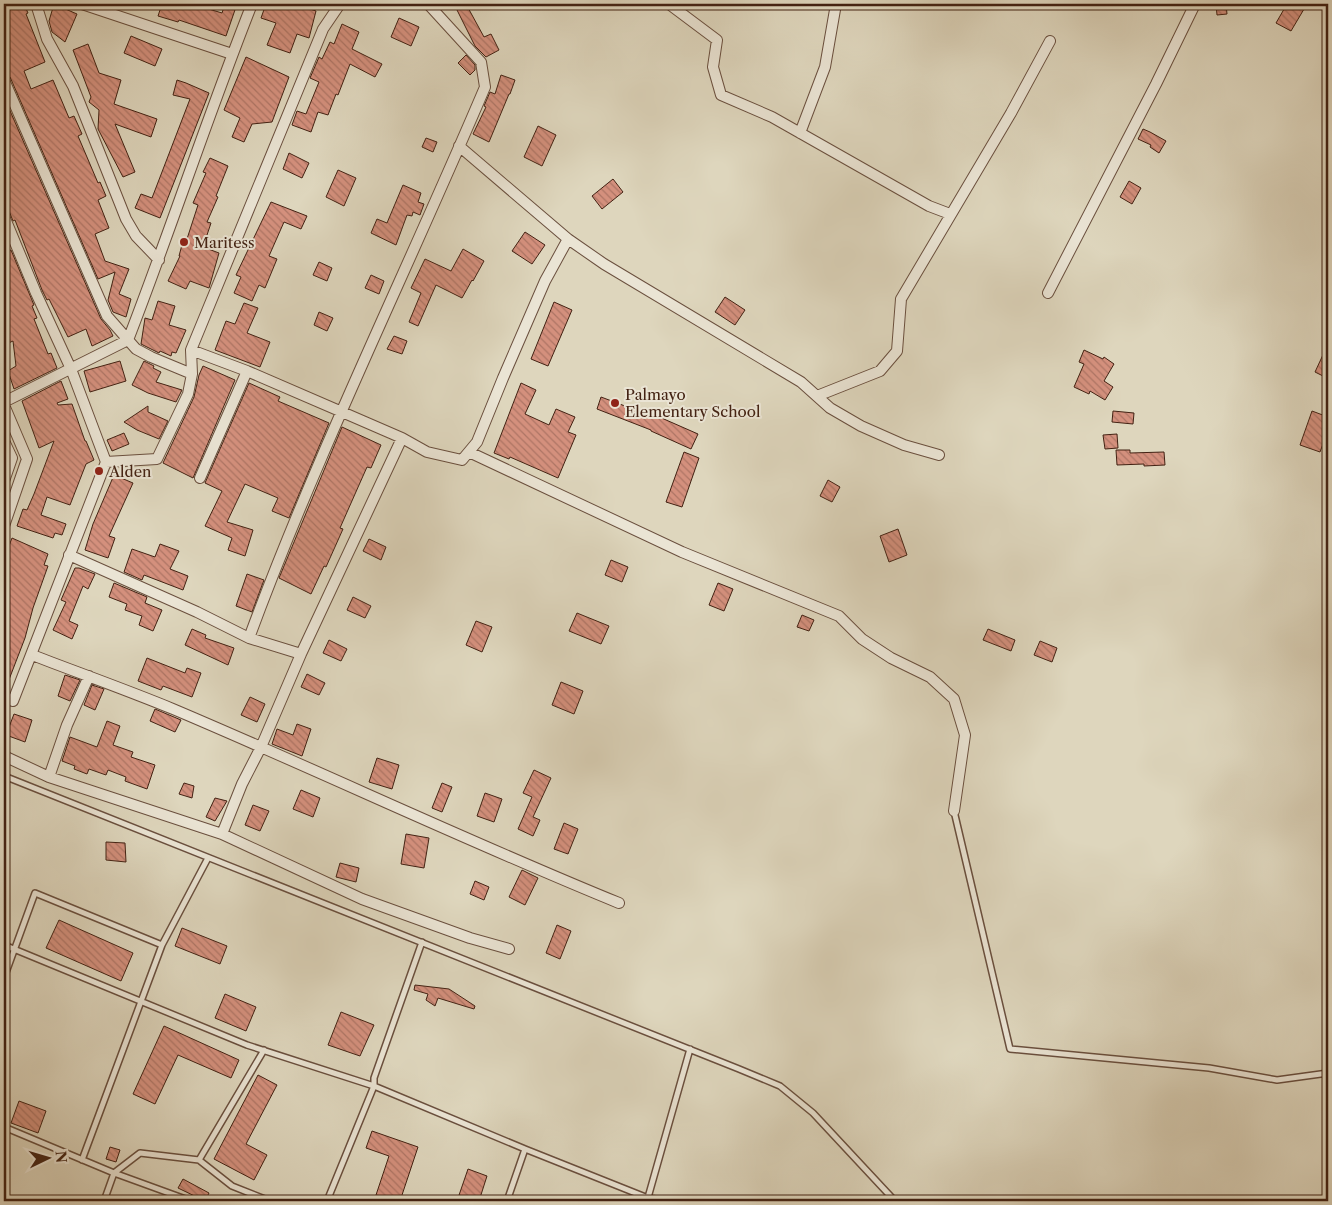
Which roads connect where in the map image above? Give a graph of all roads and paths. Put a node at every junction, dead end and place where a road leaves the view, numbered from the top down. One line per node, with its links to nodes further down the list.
1 (36, 4): 17 (street)
2 (82, 4): 10 (street)
3 (252, 4): 10 (street)
4 (340, 4): 20 (street)
5 (428, 4): 13 (street)
6 (669, 4): 12 (street)
7 (836, 4): 12 (street)
8 (1195, 4): 18 (street)
9 (1050, 41): 14 (street)
10 (232, 54): 17 (street)
11 (4, 80): 19 (street)
12 (800, 133): 14 (street)
13 (460, 146): 16 (street); 26 (street)
14 (950, 214): 24 (street)
15 (4, 216): 21 (street)
16 (568, 239): 24 (street); 29 (street)
17 (159, 260): 19 (street)
18 (1048, 293)
19 (128, 340): 21 (street); 23 (street)
20 (191, 350): 22 (street); 23 (street)
21 (71, 369): 25 (street); 31 (street)
22 (247, 371): 26 (street); 32 (street)
23 (192, 374): 31 (street)
24 (817, 396): 30 (street)
25 (4, 404): 34 (street)
26 (342, 412): 27 (street); 36 (street)
27 (402, 438): 29 (street); 37 (street)
28 (4, 441): 33 (street)
29 (469, 452): 45 (street)
30 (939, 454)
31 (106, 462): 35 (street)
32 (200, 478)
33 (4, 481)
34 (4, 526)
35 (69, 555): 36 (street); 38 (street)
36 (249, 638): 37 (street)
37 (301, 654): 41 (street)
38 (32, 655): 39 (street); 40 (street)
39 (89, 676): 41 (street); 44 (street)
40 (4, 698)
41 (261, 747): 46 (street); 48 (street)
42 (4, 756): 44 (street)
43 (4, 776): 47 (lane)
44 (49, 777): 46 (street)
45 (954, 811): 58 (lane)
46 (222, 834): 52 (street)
47 (208, 858): 49 (lane); 51 (lane)
48 (619, 903)
49 (422, 942): 57 (lane); 59 (lane)
50 (4, 945): 53 (lane)
51 (162, 945): 53 (lane); 55 (lane)
52 (509, 949)
53 (14, 950): 54 (lane); 55 (lane)
54 (4, 978)
55 (140, 1001): 56 (lane); 62 (lane)
56 (264, 1050): 59 (lane); 63 (lane)
57 (690, 1050): 65 (lane); 72 (lane)
58 (1328, 1073)
59 (374, 1086): 61 (lane); 69 (lane)
60 (4, 1127): 62 (lane)
61 (525, 1149): 65 (lane); 70 (lane)
62 (82, 1160): 64 (lane)
63 (198, 1160): 64 (lane); 68 (lane)
64 (114, 1173): 66 (lane); 67 (lane)
65 (648, 1200): 71 (lane)
66 (104, 1201)
67 (191, 1201)
68 (270, 1201)
69 (327, 1201)
70 (507, 1201)
71 (670, 1201)
72 (894, 1201)

